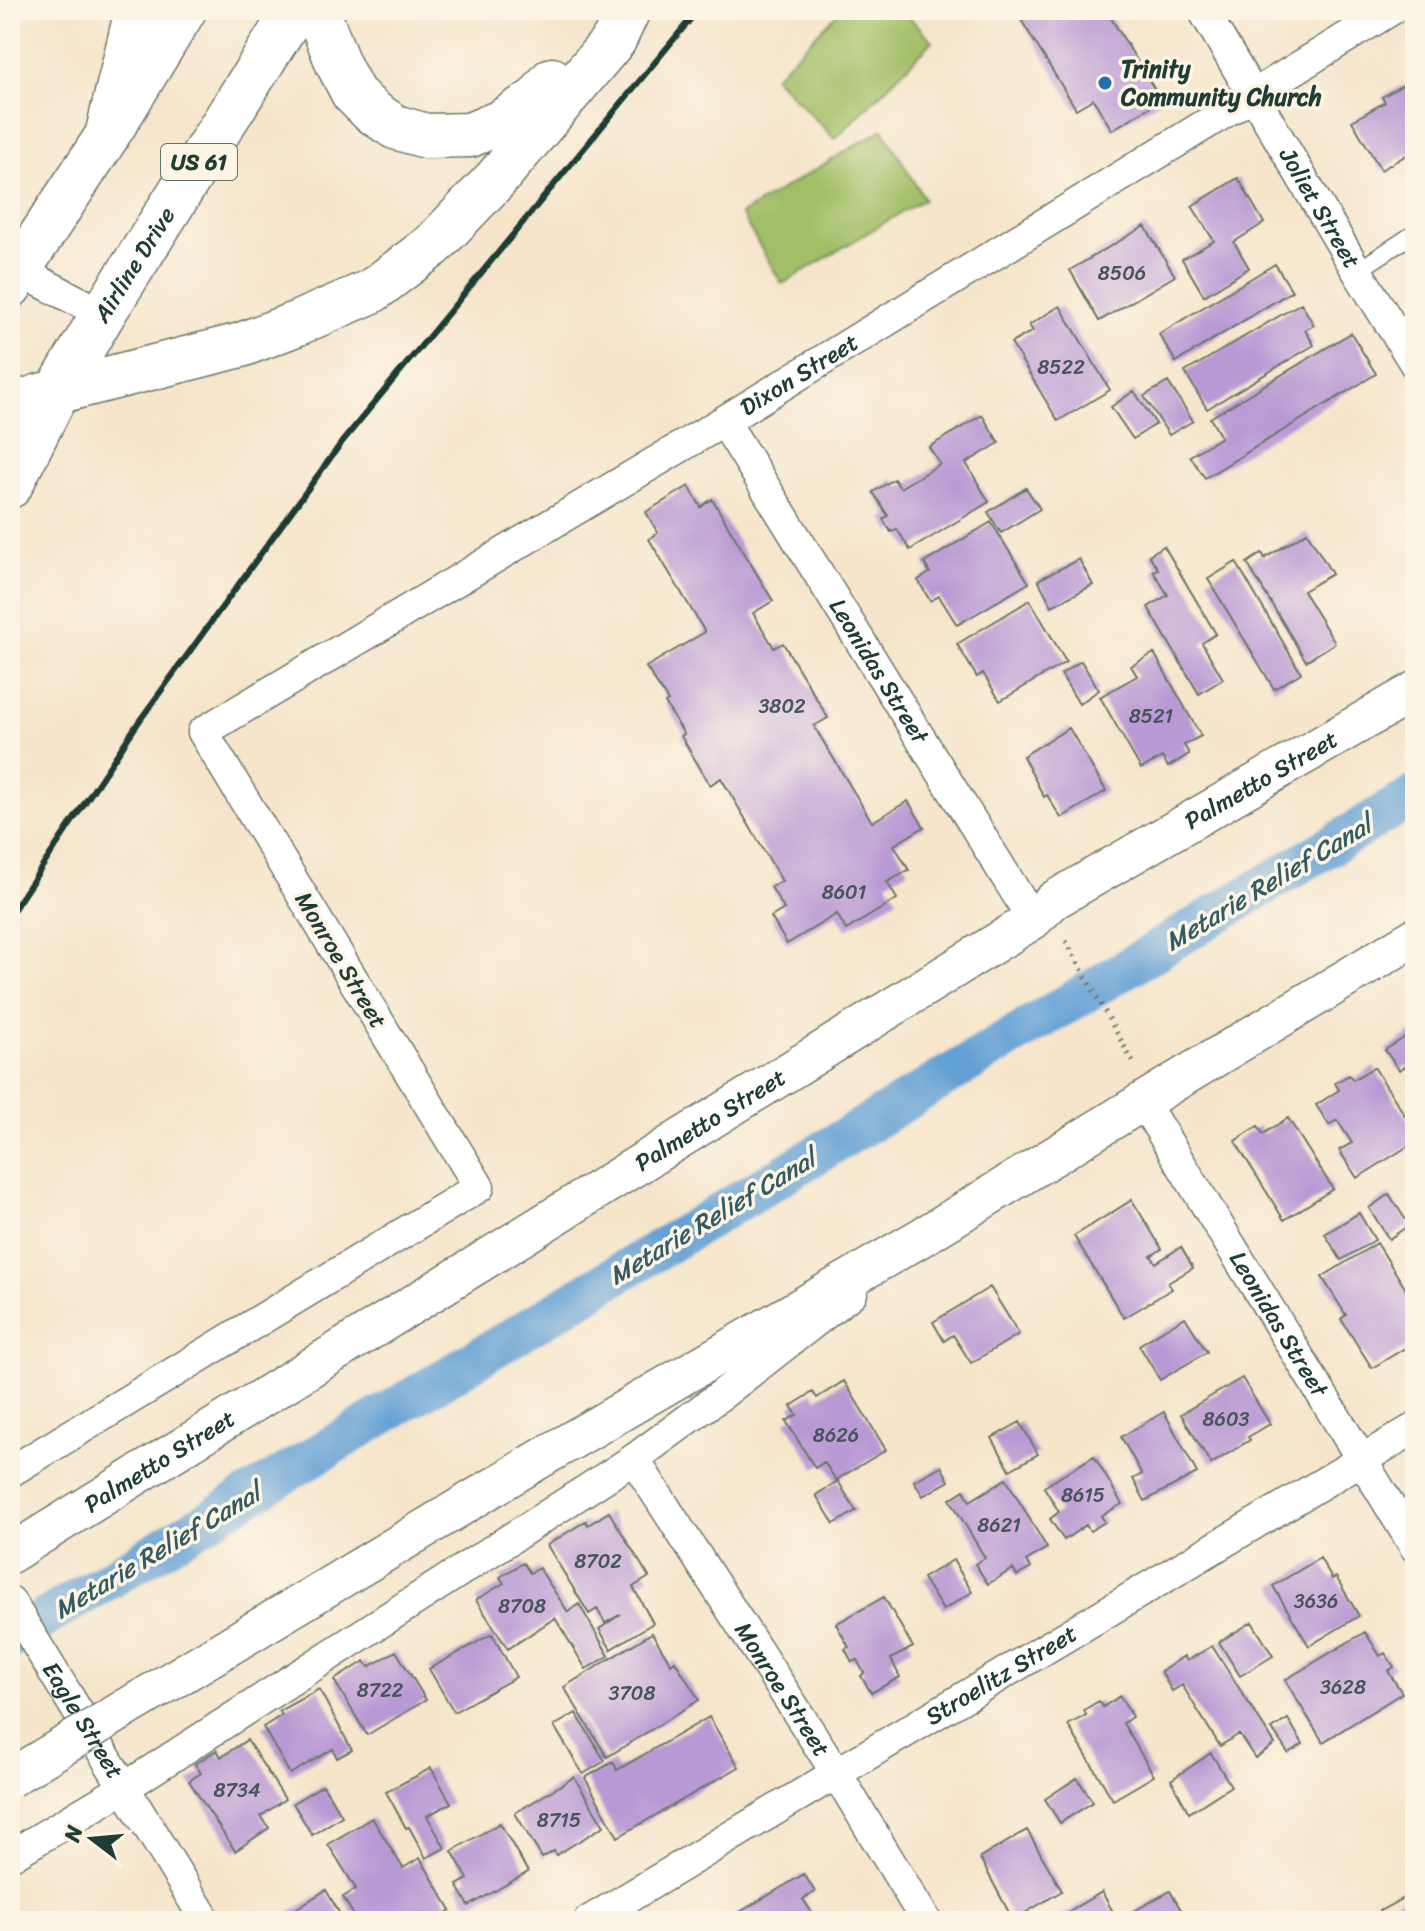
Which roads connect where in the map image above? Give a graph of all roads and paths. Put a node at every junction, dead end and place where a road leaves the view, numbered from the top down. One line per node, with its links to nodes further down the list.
1 (137, 10): 10 (main road)
2 (184, 10): 10 (main road)
3 (295, 10): 14 (main road, Airline Drive / US 61)
4 (317, 10): 5 (main road)
5 (615, 10)
6 (628, 10): 16 (main road)
7 (1203, 10): 9 (street, Joliet Street)
8 (1391, 10): 9 (street, Dixon Street)
9 (1253, 95): 12 (street, Joliet Street); 18 (street, Dixon Street)
10 (107, 136): 13 (main road)
11 (1415, 233): 12 (lane)
12 (1357, 271): 15 (street, Joliet Street)
13 (13, 275): 14 (street)
14 (103, 314): 16 (main road, Airline Drive / US 61)
15 (1415, 364)
16 (57, 392): 17 (main road); 19 (main road, Airline Drive / US 61)
17 (10, 407)
18 (724, 421): 21 (street, Dixon Street); 22 (street, Leonidas Street)
19 (10, 486)
20 (1415, 691): 22 (street, Palmetto Street)
21 (203, 732): 29 (street, Monroe Street)
22 (1048, 928): 24 (path); 31 (street, Palmetto Street)
23 (1415, 937): 24 (street)
24 (1140, 1086): 25 (street); 28 (street, Leonidas Street)
25 (927, 1234): 27 (street); 34 (street, bridge)
26 (1415, 1428): 28 (street, Stroelitz Street)
27 (634, 1459): 33 (street, Monroe Street); 35 (street)
28 (1363, 1460): 30 (street, Leonidas Street); 33 (street, Stroelitz Street)
29 (10, 1472)
30 (1415, 1547)
31 (10, 1554)
32 (10, 1601): 35 (street, Eagle Street)
33 (837, 1774): 38 (street, Stroelitz Street); 39 (street, Monroe Street)
34 (10, 1778)
35 (124, 1788): 36 (street); 37 (street, Eagle Street)
36 (10, 1856)
37 (206, 1921)
38 (589, 1921)
39 (926, 1921)

